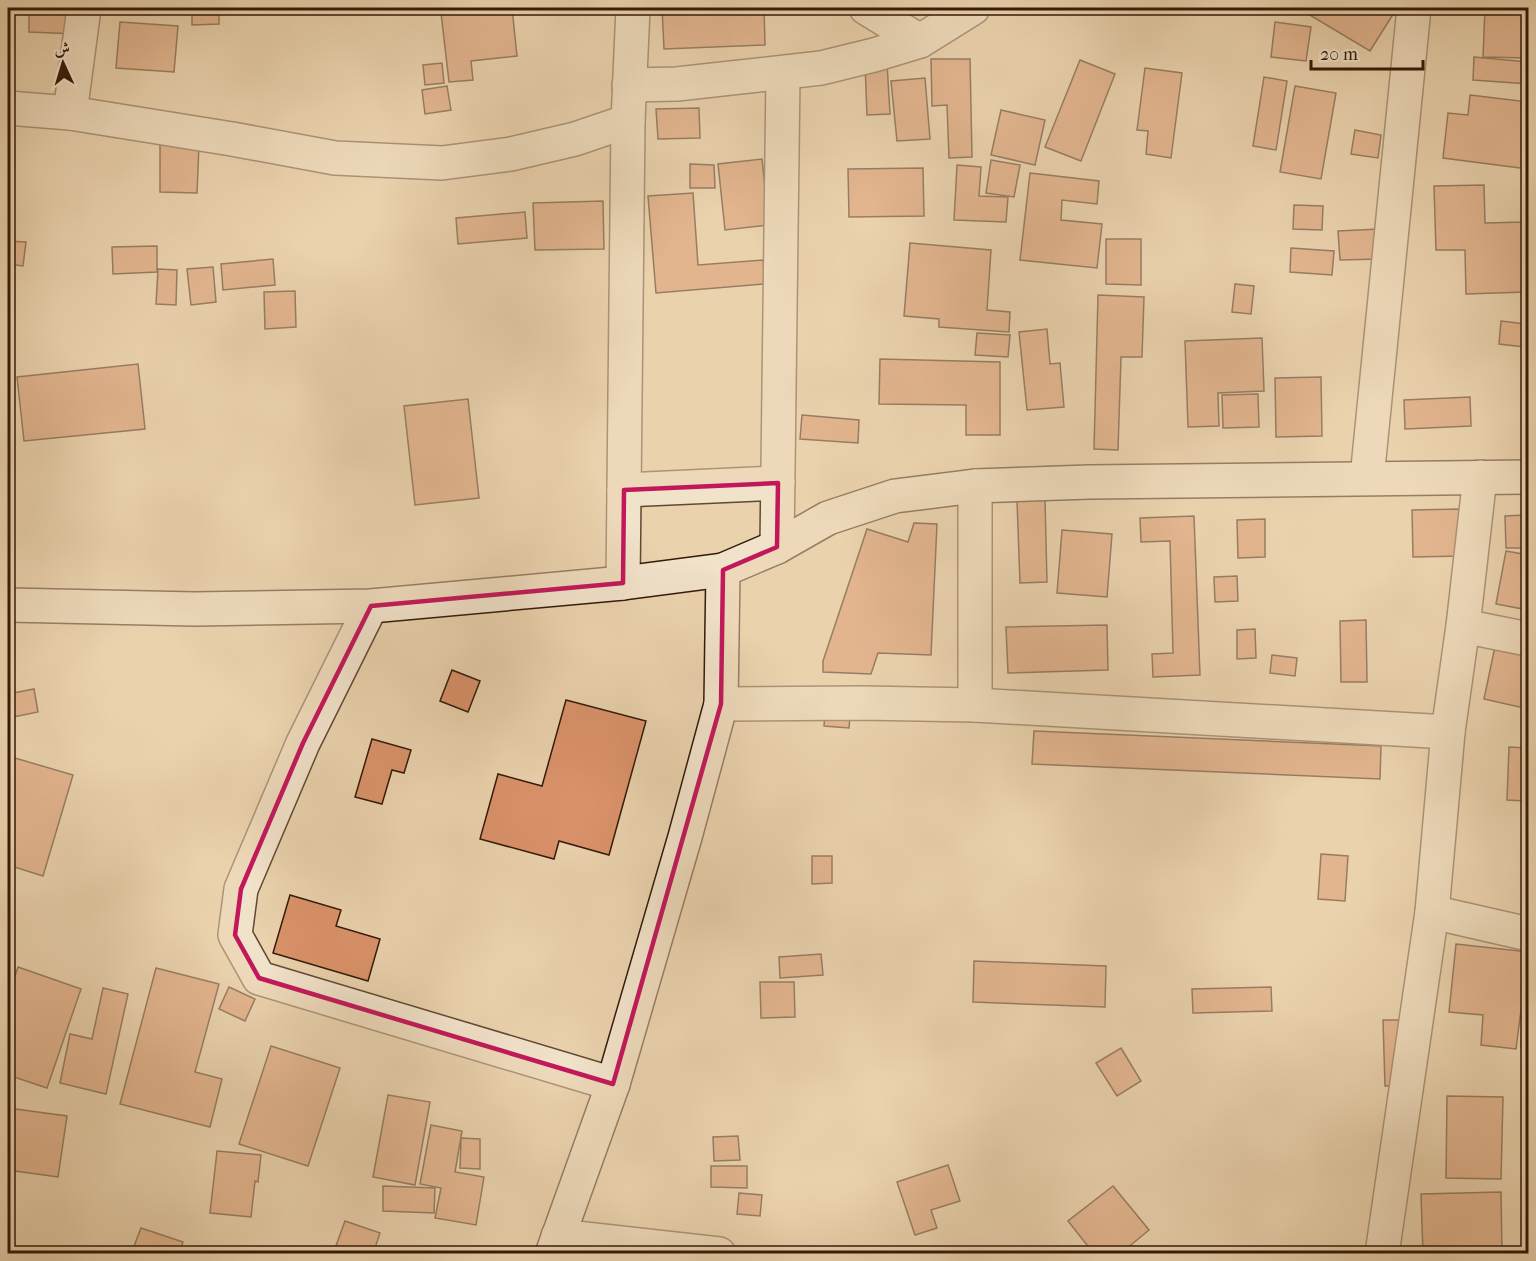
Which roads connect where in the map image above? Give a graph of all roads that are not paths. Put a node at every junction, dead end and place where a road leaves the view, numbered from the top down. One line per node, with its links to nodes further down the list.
1 (84, 8): 10 (street)
2 (633, 8): 8 (street)
3 (866, 8): 6 (street)
4 (973, 8): 6 (street)
5 (1414, 8): 14 (street)
6 (920, 41): 7 (street)
7 (783, 74): 8 (street); 15 (street)
8 (629, 85): 11 (street)
9 (8, 108): 10 (street)
10 (70, 113): 11 (street)
11 (628, 121): 17 (street)
12 (1480, 477): 13 (street); 14 (street); 23 (street)
13 (1528, 477)
14 (1367, 478): 16 (street)
15 (778, 483): 17 (street); 18 (street)
16 (975, 486): 18 (street); 26 (street)
17 (624, 490): 20 (street)
18 (777, 547): 19 (street)
19 (723, 570): 20 (street); 25 (street)
20 (623, 583): 22 (street)
21 (8, 605): 22 (street)
22 (371, 606): 30 (street)
23 (1463, 626): 24 (street); 27 (street)
24 (1528, 639)
25 (721, 704): 26 (street); 30 (street)
26 (975, 705): 27 (street)
27 (1448, 732): 28 (street)
28 (1432, 912): 29 (street); 33 (street)
29 (1528, 933)
30 (613, 1084): 31 (street)
31 (555, 1245): 32 (street)
32 (719, 1254)
33 (1382, 1254)

